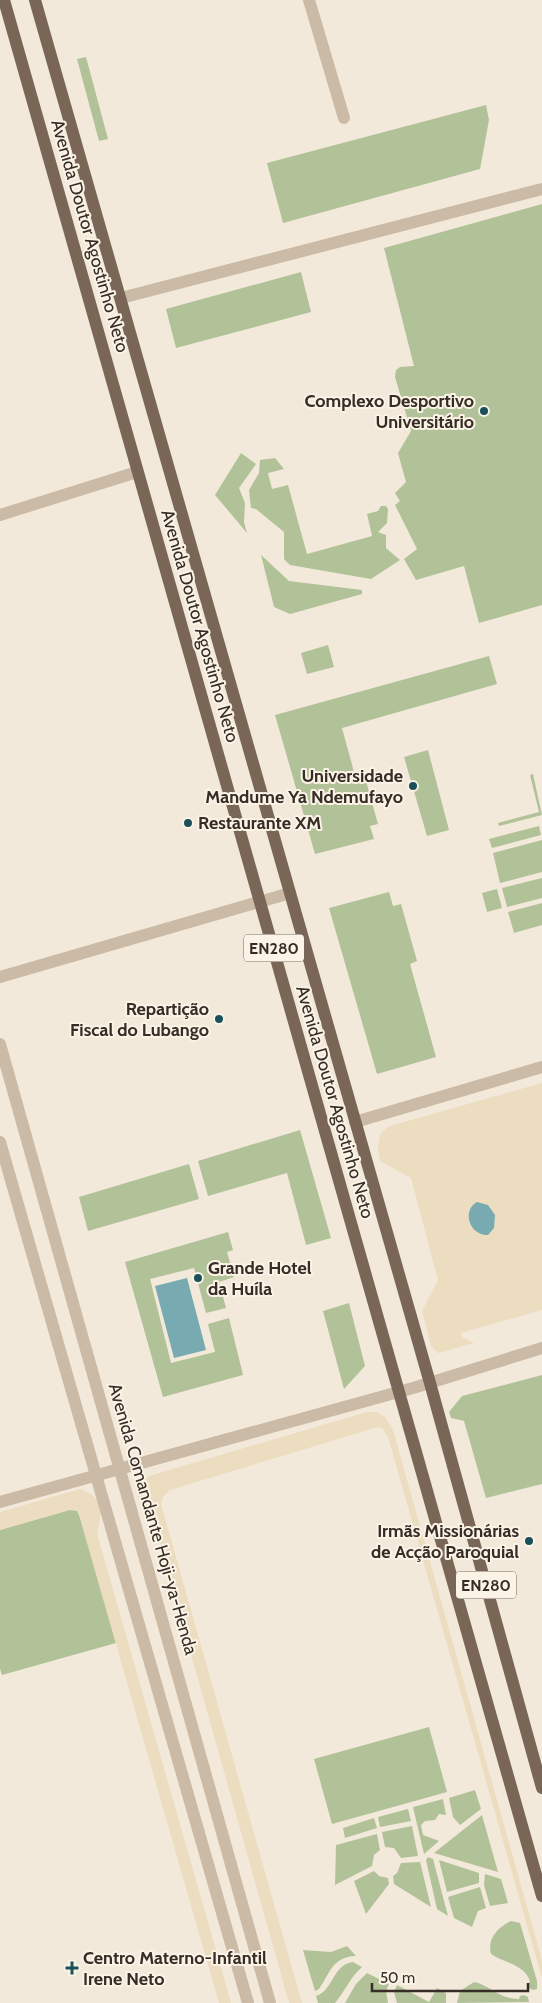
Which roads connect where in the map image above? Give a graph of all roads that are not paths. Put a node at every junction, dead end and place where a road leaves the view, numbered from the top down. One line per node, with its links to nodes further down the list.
1 (4, 0): 7 (main road, Avenida Doutor Agostinho Neto / EN280)
2 (35, 0): 6 (main road, Avenida Doutor Agostinho Neto / EN280)
3 (309, 0): 4 (street)
4 (344, 118)
5 (542, 189): 6 (street)
6 (120, 298): 9 (main road, Avenida Doutor Agostinho Neto / EN280)
7 (137, 472): 8 (street); 10 (main road, Avenida Doutor Agostinho Neto / EN280)
8 (0, 515)
9 (290, 893): 10 (street); 14 (main road, Avenida Doutor Agostinho Neto / EN280)
10 (261, 902): 11 (street); 18 (main road, Avenida Doutor Agostinho Neto / EN280)
11 (0, 977)
12 (0, 1044): 19 (street, Avenida Comandante Hoji-ya-Henda)
13 (542, 1067): 14 (street)
14 (355, 1122): 17 (main road, Avenida Doutor Agostinho Neto / EN280)
15 (0, 1142): 20 (street)
16 (542, 1348): 17 (street)
17 (430, 1383): 18 (street); 22 (main road, Avenida Doutor Agostinho Neto / EN280)
18 (397, 1392): 19 (street); 23 (main road, Avenida Doutor Agostinho Neto / EN280)
19 (121, 1468): 20 (street); 25 (street, Avenida Comandante Hoji-ya-Henda)
20 (95, 1476): 21 (street); 24 (street)
21 (0, 1502)
22 (542, 1788)
23 (542, 1896)
24 (248, 2003)
25 (270, 2003)

